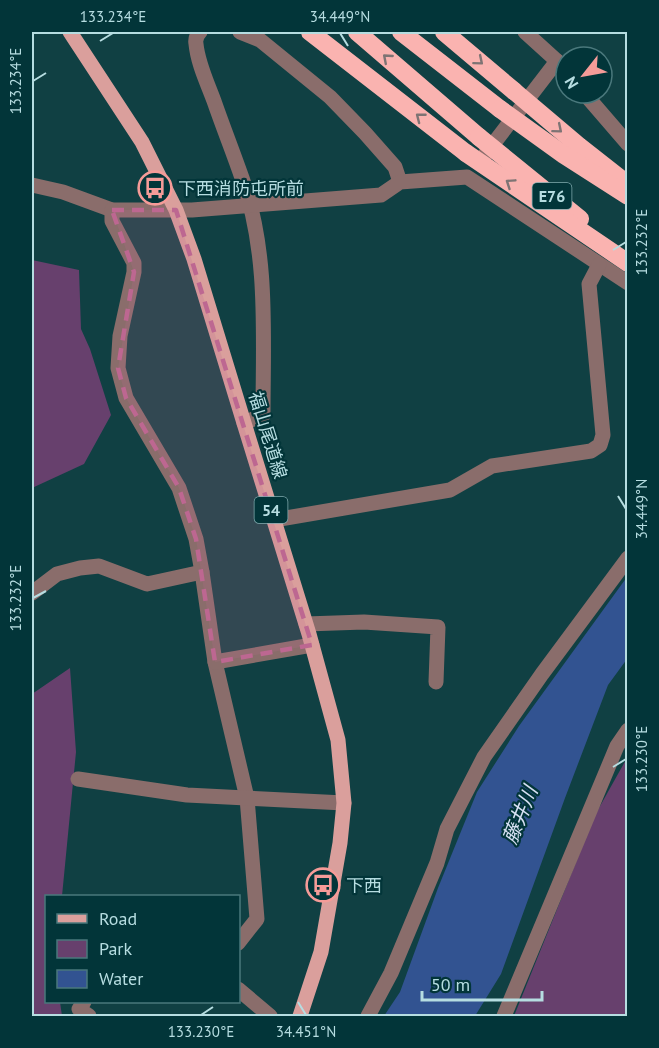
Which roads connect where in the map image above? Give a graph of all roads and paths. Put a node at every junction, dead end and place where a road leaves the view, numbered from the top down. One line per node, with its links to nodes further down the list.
1 (70, 32): 21 (main road, 福山尾道線 / 54)
2 (198, 32): 19 (street)
3 (240, 32): 9 (street)
4 (310, 32): 23 (highway, one-way to 4, bridge)
5 (357, 32): 22 (highway, E76, one-way to 5, bridge)
6 (401, 32): 18 (highway, E76, bridge)
7 (444, 32): 16 (highway, one-way to 16, bridge)
8 (525, 32): 10 (street)
9 (263, 36): 15 (street)
10 (554, 59)
11 (554, 74): 14 (street)
12 (594, 105): 13 (street)
13 (627, 144)
14 (467, 177): 15 (street); 24 (street)
15 (400, 182): 19 (street)
16 (627, 184)
17 (32, 185): 20 (street)
18 (627, 196)
19 (251, 206): 21 (street); 26 (street)
20 (112, 210): 21 (street); 29 (street)
21 (176, 210): 26 (main road, 福山尾道線 / 54)
22 (627, 253)
23 (627, 264)
24 (599, 265): 25 (street); 27 (street)
25 (627, 283)
26 (244, 423): 27 (main road, 福山尾道線 / 54)
27 (274, 520): 31 (main road, 福山尾道線 / 54)
28 (627, 558): 45 (street)
29 (202, 572): 30 (street); 33 (street)
30 (32, 592)
31 (306, 624): 32 (main road, 福山尾道線 / 54); 34 (street)
32 (312, 645): 33 (street); 38 (main road, 福山尾道線 / 54)
33 (214, 662): 37 (street)
34 (436, 682)
35 (627, 730): 46 (street)
36 (78, 779): 37 (street)
37 (247, 798): 38 (street); 39 (street)
38 (344, 803): 44 (main road, 福山尾道線 / 54)
39 (240, 940)
40 (240, 991): 43 (street)
41 (83, 1003): 42 (street)
42 (89, 1017)
43 (270, 1017)
44 (300, 1017)
45 (368, 1017)
46 (504, 1017)

